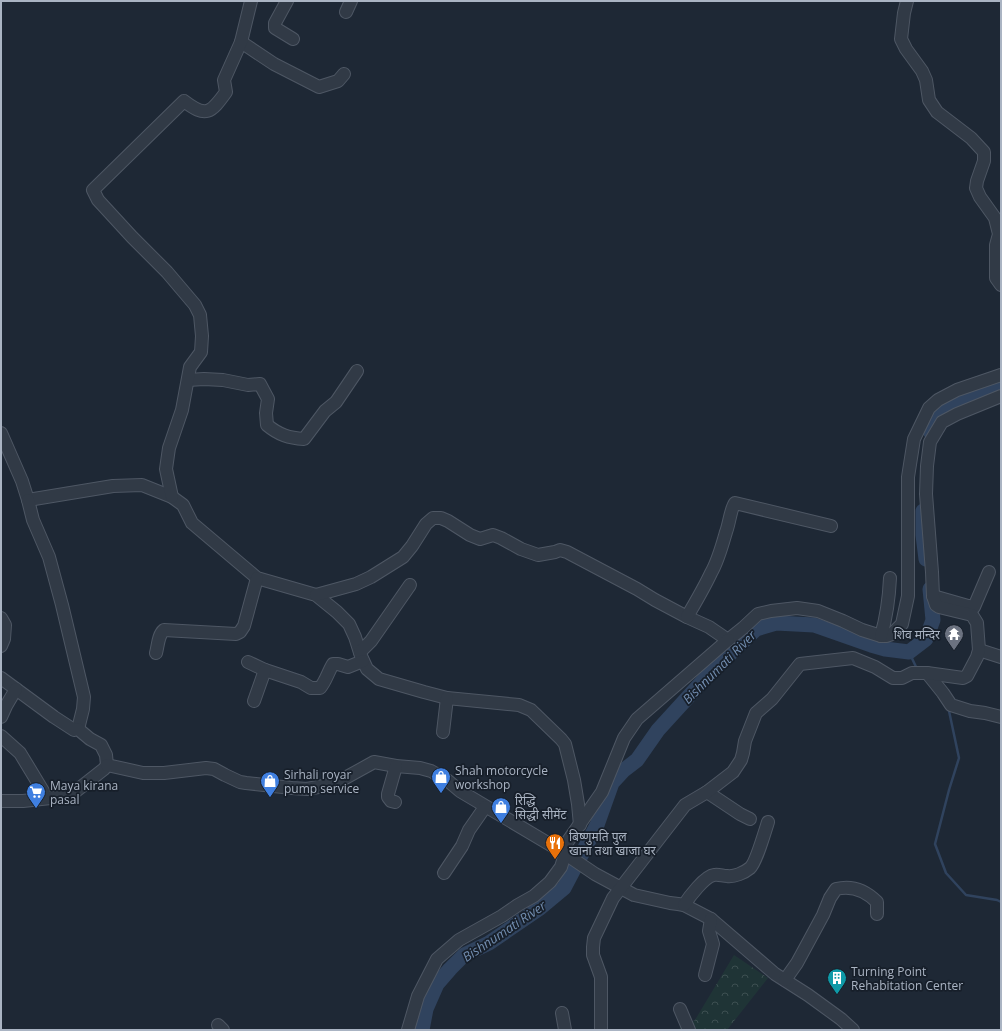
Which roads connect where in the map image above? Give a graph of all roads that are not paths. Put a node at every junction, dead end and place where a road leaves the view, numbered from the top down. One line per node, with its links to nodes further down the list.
1 (251, 1): 5 (street)
2 (287, 1): 4 (street)
3 (907, 1): 7 (street)
4 (293, 39)
5 (241, 42): 6 (street); 10 (street)
6 (344, 74)
7 (1001, 285)
8 (357, 371): 10 (street)
9 (1001, 375): 24 (street)
10 (188, 380): 13 (street)
11 (1001, 396): 21 (street)
12 (1, 433): 14 (street)
13 (172, 497): 14 (street); 17 (street)
14 (28, 500): 40 (street)
15 (831, 526): 22 (street)
16 (989, 572): 21 (street)
17 (257, 578): 20 (street); 28 (street)
18 (890, 578): 24 (street)
19 (410, 585): 29 (street)
20 (316, 595): 22 (street); 29 (street)
21 (933, 596): 27 (street)
22 (687, 617): 25 (street)
23 (1, 618): 26 (street)
24 (881, 636): 25 (street)
25 (728, 640): 52 (street)
26 (1, 646)
27 (979, 650): 30 (street); 33 (street)
28 (156, 653)
29 (361, 657): 32 (street); 36 (street)
30 (1001, 658)
31 (248, 662): 32 (street)
32 (265, 670): 37 (street)
33 (927, 673): 39 (street); 45 (street)
34 (1, 678): 35 (street)
35 (16, 689): 38 (street); 40 (street)
36 (448, 698): 41 (street); 52 (street)
37 (254, 701)
38 (1, 717)
39 (1001, 717)
40 (78, 729): 43 (street)
41 (443, 732)
42 (1, 736): 46 (street)
43 (107, 765): 44 (street); 46 (street)
44 (396, 766): 48 (street); 49 (street)
45 (708, 792): 50 (street); 55 (street)
46 (46, 798): 47 (street)
47 (1, 801)
48 (395, 802)
49 (485, 807): 53 (street); 54 (street)
50 (750, 819)
51 (768, 822): 56 (street)
52 (580, 825): 53 (street)
53 (566, 854): 55 (street); 63 (street)
54 (444, 873)
55 (620, 889): 56 (street); 65 (street)
56 (684, 905): 58 (street)
57 (877, 914): 60 (street)
58 (712, 919): 59 (street); 60 (street)
59 (705, 975)
60 (785, 980): 67 (street)
61 (680, 1009): 66 (street)
62 (562, 1013): 64 (street)
63 (408, 1030)
64 (565, 1030)
65 (601, 1030)
66 (689, 1030)
67 (853, 1030)

